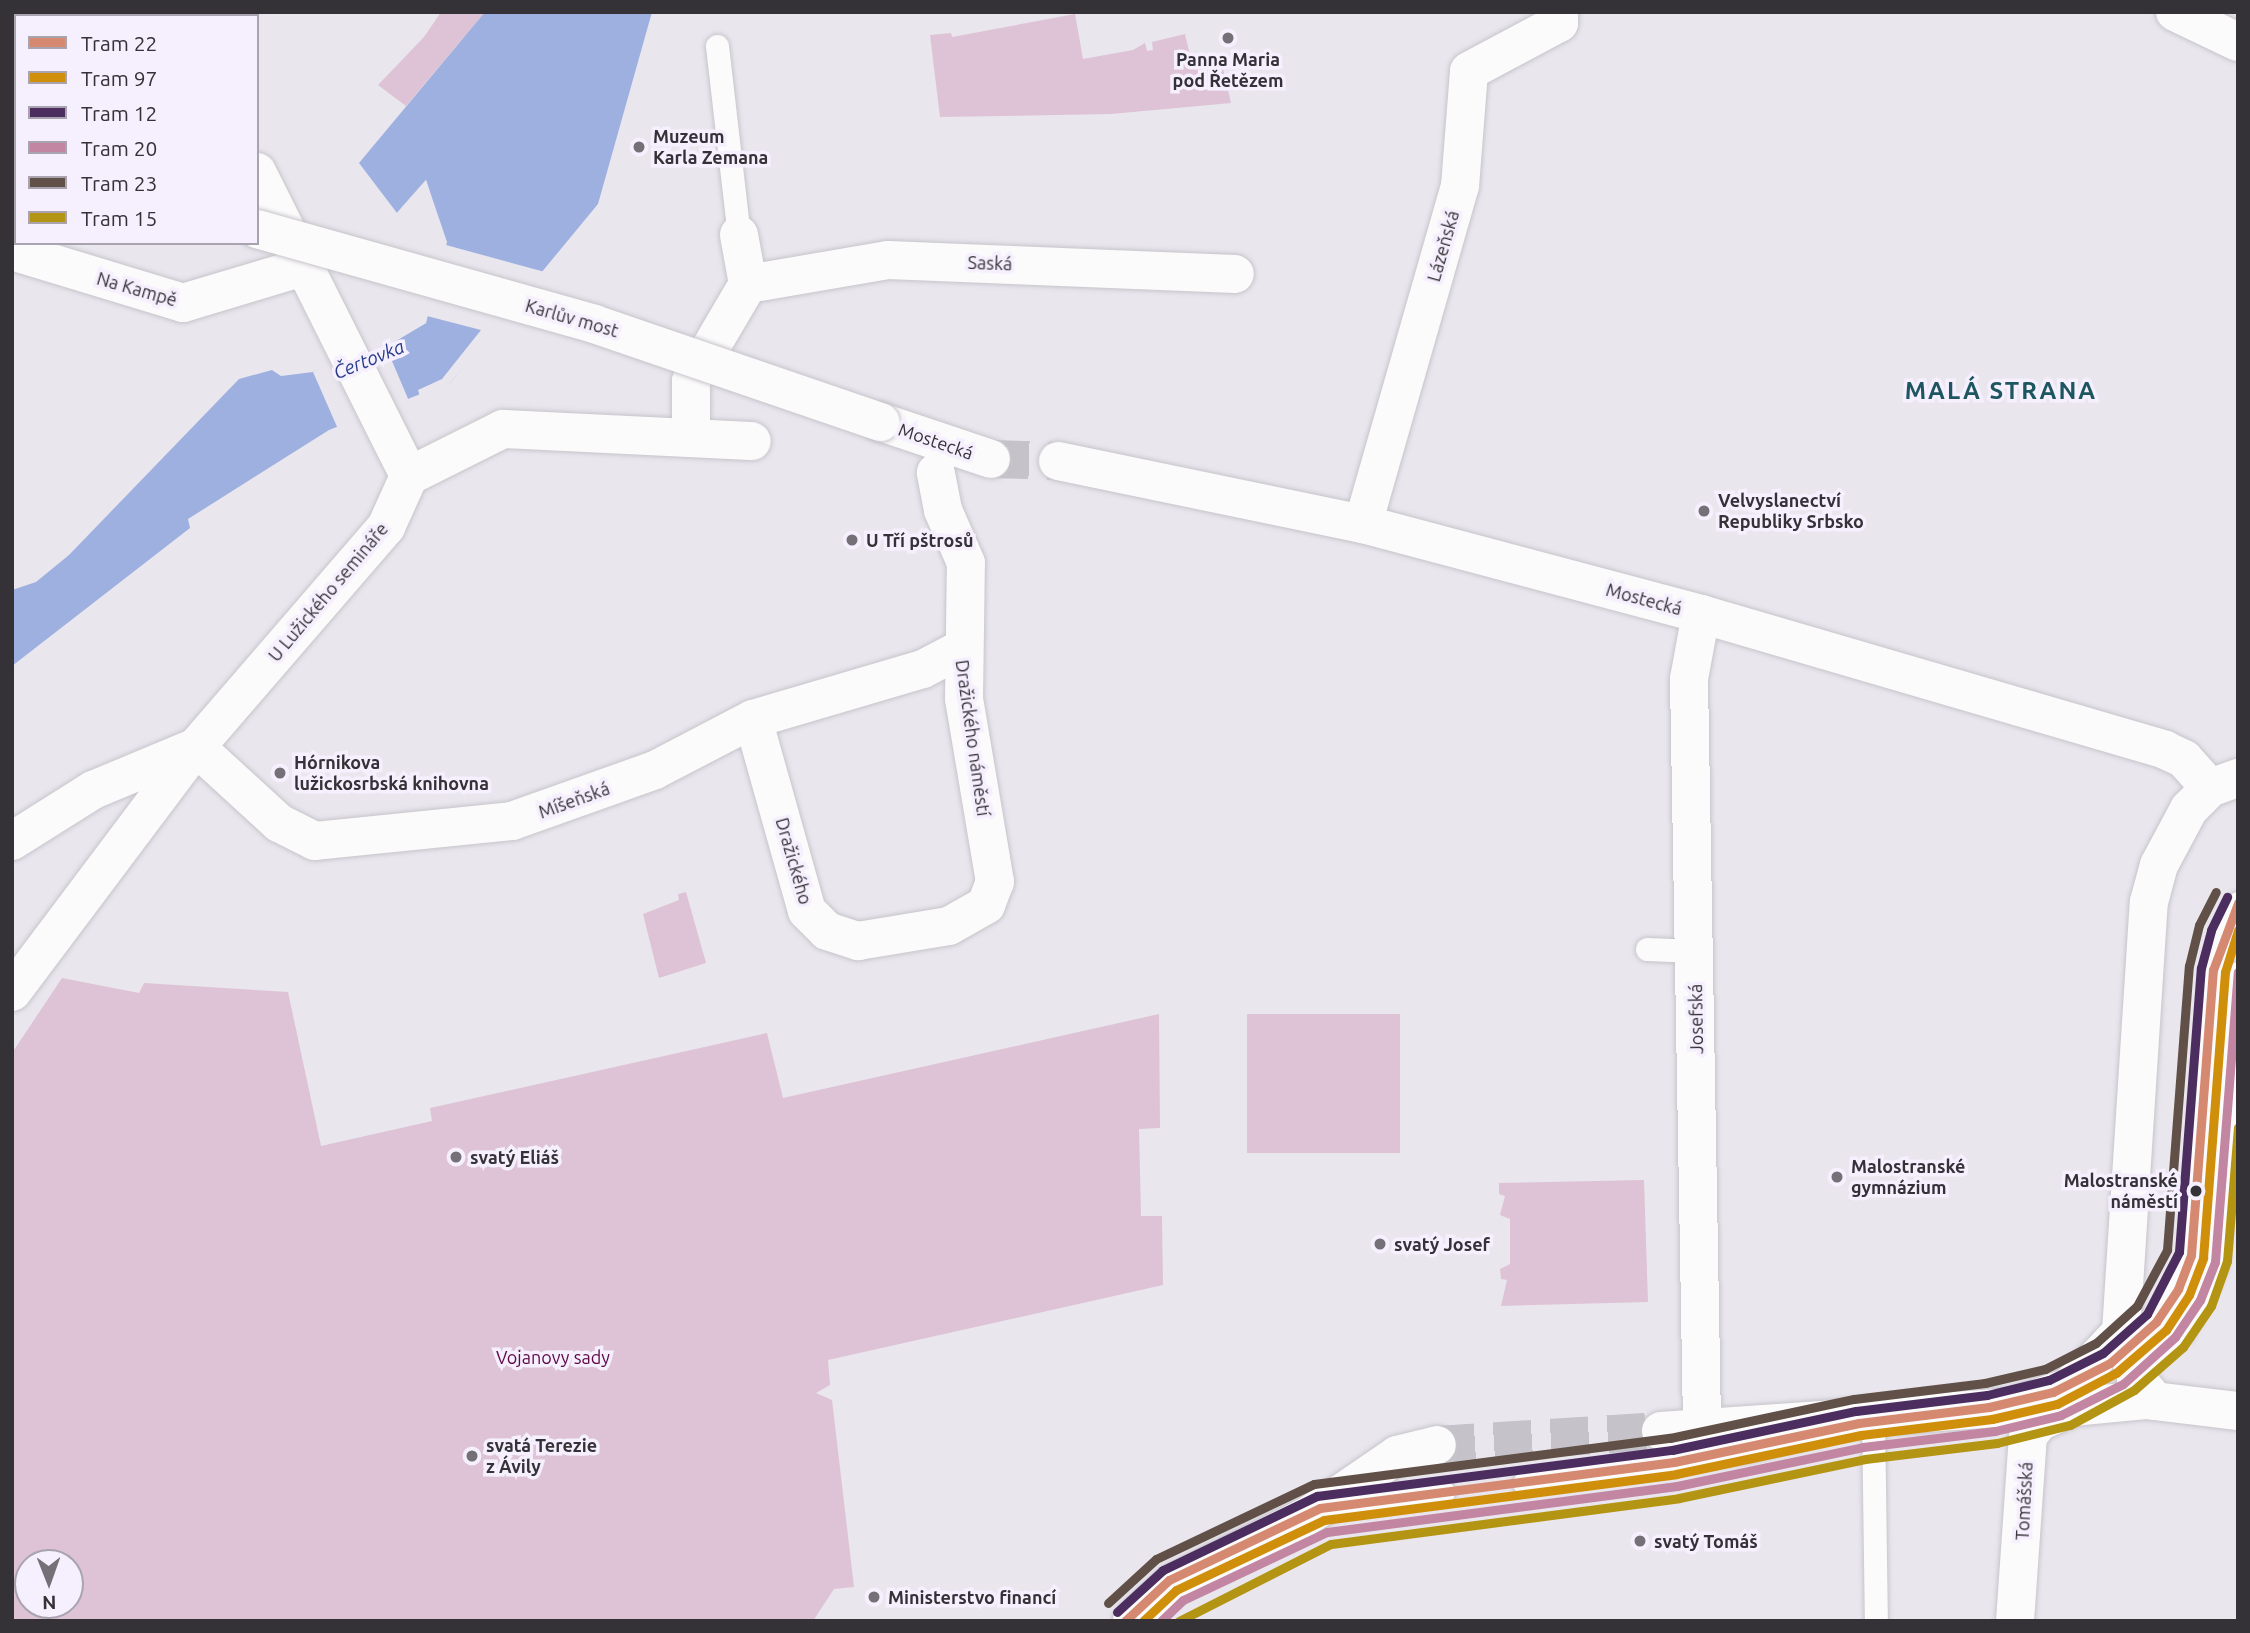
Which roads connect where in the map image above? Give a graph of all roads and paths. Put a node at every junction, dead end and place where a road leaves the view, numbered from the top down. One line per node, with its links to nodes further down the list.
1 (1559, 12): 19 (street, Lázeňská)
2 (2175, 12): 3 (street)
3 (2238, 42)
4 (718, 46): 7 (lane)
5 (262, 181): 9 (street)
6 (259, 230): 12 (street, Karlův most, bridge)
7 (739, 235): 11 (street)
8 (12, 251): 9 (street, Na Kampě)
9 (303, 267): 18 (street)
10 (1235, 274): 11 (street, Saská)
11 (748, 284): 13 (street)
12 (881, 422): 15 (street, Mostecká)
13 (691, 438): 14 (street); 18 (street)
14 (752, 441)
15 (934, 456): 16 (street, Mostecká); 21 (street, Dražického náměstí)
16 (991, 459)
17 (1058, 461): 19 (street, Mostecká)
18 (408, 476): 23 (street, U Lužického semináře)
19 (1363, 524): 20 (street, Mostecká)
20 (1701, 614): 24 (street, Mostecká); 29 (street, Josefská)
21 (961, 649): 22 (street, Míšeňská); 26 (street, Dražického náměstí)
22 (753, 719): 23 (street, Míšeňská); 26 (street, Dražického)
23 (196, 747): 25 (street, U Lužického semináře); 31 (street, U Lužického semináře)
24 (2224, 783): 32 (street)
25 (12, 841)
26 (995, 882)
27 (2238, 903): 32 (lane)
28 (1647, 949): 29 (lane)
29 (1695, 951): 37 (street, Josefská)
30 (2238, 973): 32 (lane)
31 (12, 992)
32 (2134, 1365): 33 (street); 33 (street); 34 (street)
33 (2077, 1392): 36 (street)
34 (2238, 1411)
35 (1874, 1418): 36 (street); 37 (street); 40 (lane); 44 (lane)
36 (2020, 1422): 45 (street, Tomášská)
37 (1702, 1426): 38 (street)
38 (1661, 1431)
39 (1437, 1445): 42 (street)
40 (1524, 1483)
41 (1443, 1492): 42 (lane)
42 (1312, 1513): 43 (street)
43 (1132, 1621)
44 (1876, 1621)
45 (2015, 1621)

